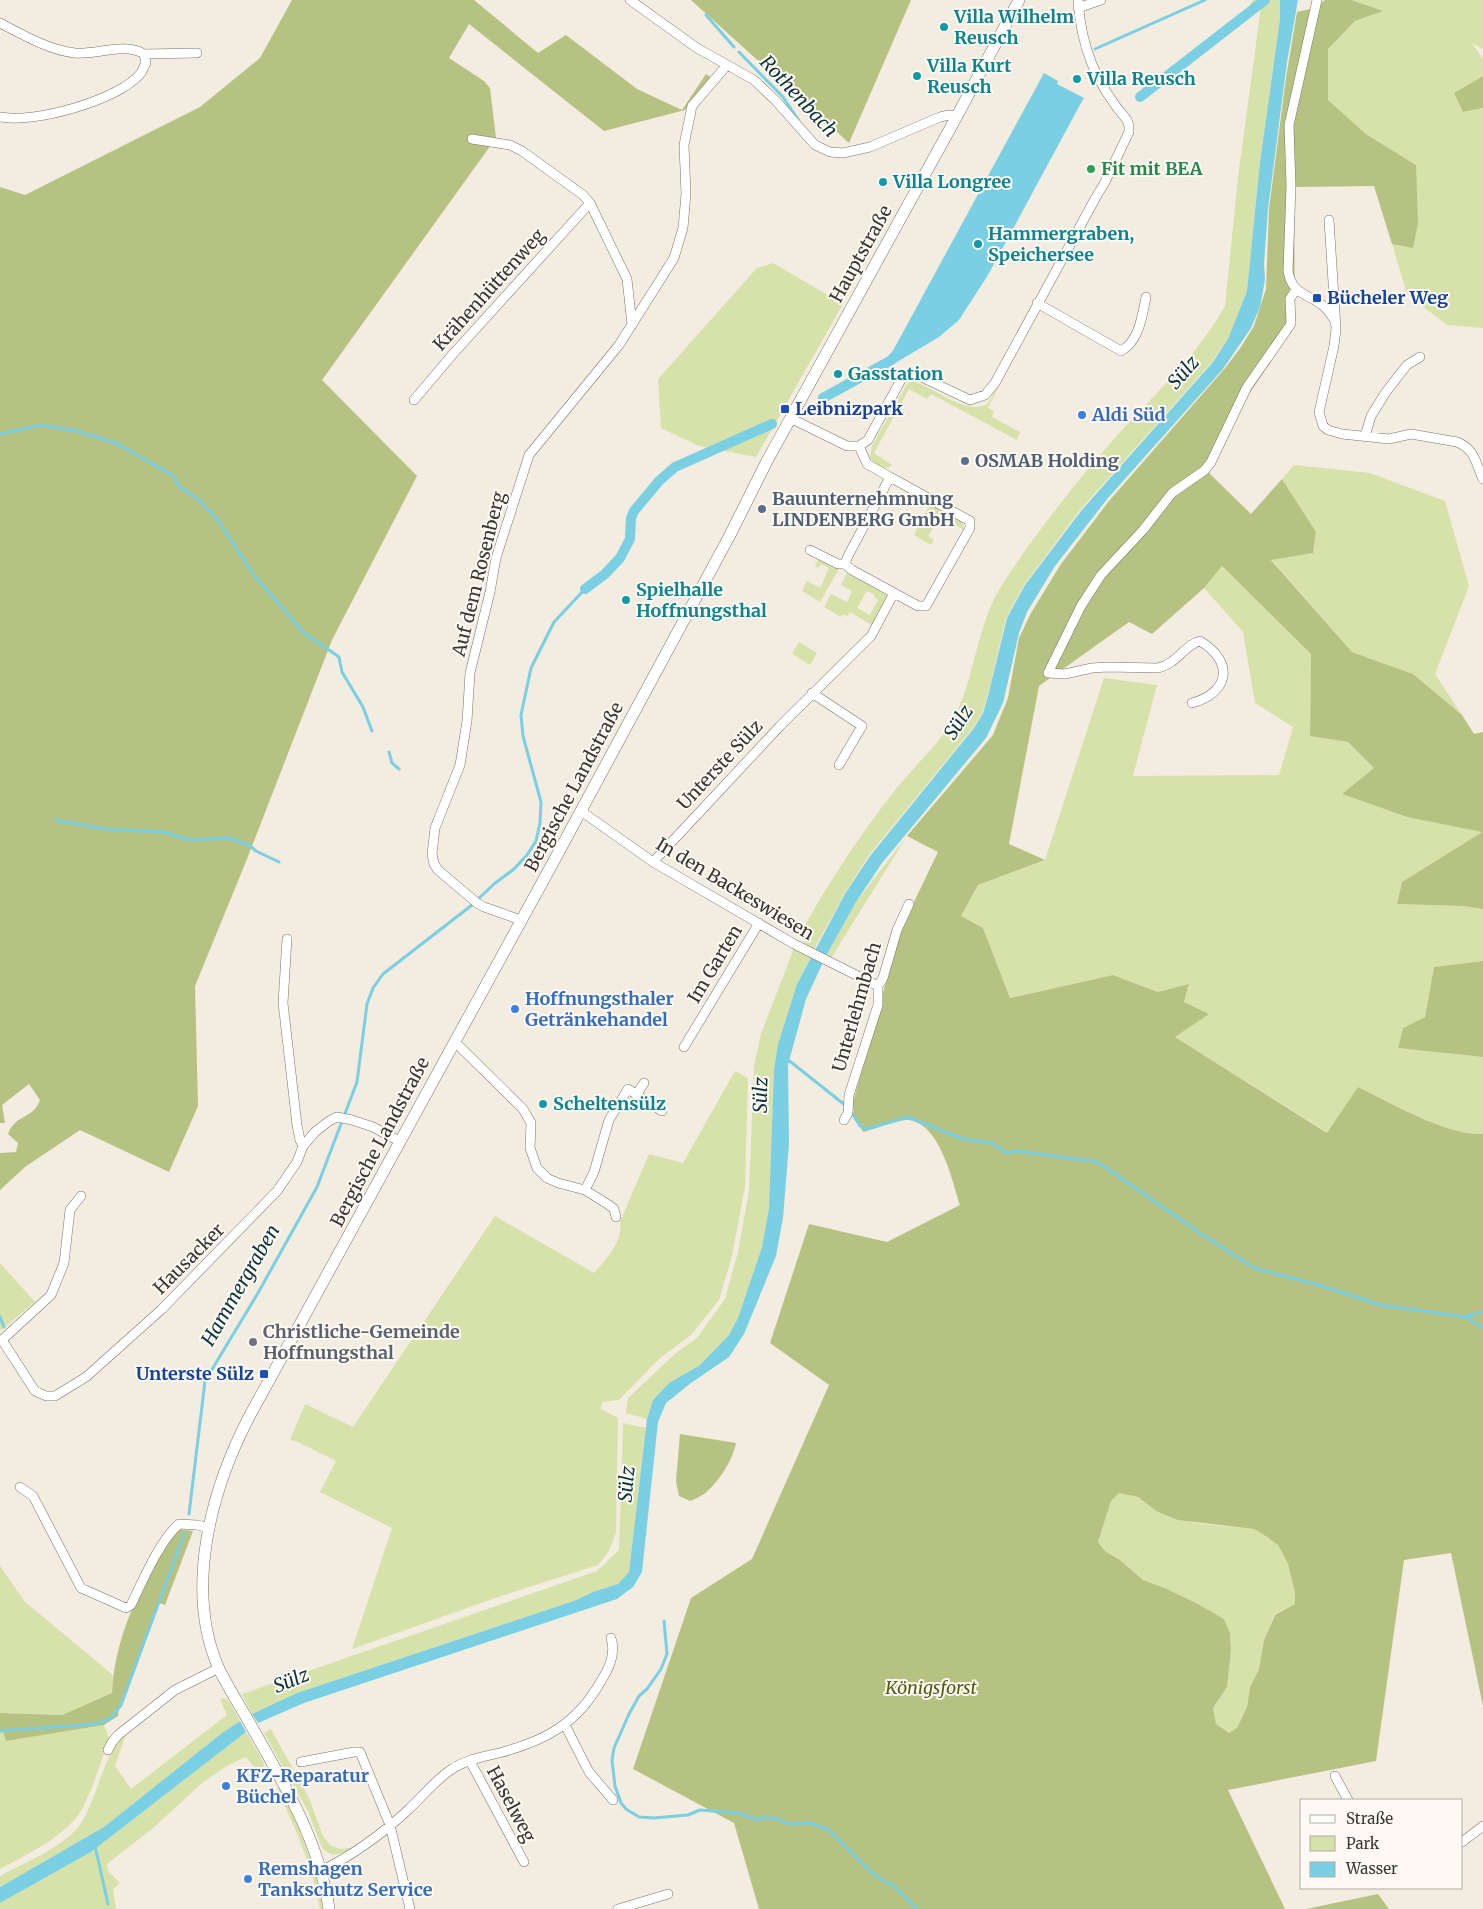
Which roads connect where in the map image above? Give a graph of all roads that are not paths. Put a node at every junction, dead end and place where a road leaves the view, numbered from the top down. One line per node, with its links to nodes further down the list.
1 (630, 0): 9 (street)
2 (1019, 0): 10 (main road, Hauptstraße)
3 (1101, 0): 5 (street)
4 (1317, 0): 15 (street)
5 (1078, 4): 17 (street)
6 (0, 23): 8 (street)
7 (197, 53): 8 (street)
8 (144, 54): 11 (street)
9 (727, 65): 10 (street); 19 (street, Auf dem Rosenberg)
10 (957, 116): 22 (main road, Hauptstraße)
11 (0, 117)
12 (472, 139): 13 (street)
13 (590, 203): 19 (street); 21 (street, Krähenhüttenweg)
14 (1329, 220): 18 (street)
15 (1296, 289): 18 (street); 31 (street)
16 (1146, 297): 17 (street)
17 (1038, 303): 24 (street)
18 (1335, 321): 23 (street)
19 (632, 325): 36 (street, Auf dem Rosenberg)
20 (1420, 357): 23 (street)
21 (414, 400)
22 (790, 418): 24 (street); 33 (main road, Bergische Landstraße)
23 (1365, 436): 25 (street)
24 (859, 446): 26 (street)
25 (1482, 474)
26 (890, 477): 28 (street); 29 (street)
27 (810, 550): 28 (street)
28 (845, 564): 29 (street)
29 (894, 593): 30 (street, Unterste Sülz)
30 (812, 693): 32 (street); 34 (street, Unterste Sülz)
31 (1192, 703)
32 (839, 765)
33 (581, 810): 34 (street, In den Backeswiesen); 36 (main road, Bergische Landstraße)
34 (653, 862): 37 (street, In den Backeswiesen)
35 (909, 904): 39 (street, Unterlehmbach)
36 (521, 920): 40 (main road, Bergische Landstraße)
37 (759, 922): 39 (street, In den Backeswiesen); 41 (street, Im Garten)
38 (287, 939): 47 (street)
39 (878, 986): 45 (street, Unterlehmbach)
40 (455, 1042): 46 (main road, Bergische Landstraße); 48 (street)
41 (684, 1047)
42 (644, 1083): 43 (street)
43 (636, 1094): 44 (street); 48 (street)
44 (662, 1111)
45 (844, 1120)
46 (399, 1141): 47 (street, Hausacker); 53 (main road, Bergische Landstraße)
47 (303, 1146): 51 (street, Hausacker)
48 (585, 1190): 50 (street)
49 (81, 1196): 51 (street, Hausacker)
50 (616, 1217)
51 (1, 1340)
52 (20, 1487): 53 (street)
53 (210, 1528): 55 (main road, Bergische Landstraße)
54 (611, 1638): 56 (street)
55 (219, 1668): 57 (street); 67 (main road, Bergische Landstraße)
56 (565, 1725): 58 (street); 62 (street)
57 (108, 1750)
58 (470, 1760): 63 (street); 66 (street, Haselweg)
59 (301, 1762): 63 (street)
60 (1335, 1776): 61 (street)
61 (1347, 1799)
62 (613, 1800)
63 (390, 1825): 67 (street); 70 (street)
64 (1483, 1826): 65 (street)
65 (1463, 1841)
66 (524, 1862)
67 (321, 1871): 69 (main road, Bergische Landstraße)
68 (668, 1894): 71 (street)
69 (329, 1909)
70 (410, 1909)
71 (618, 1909)

